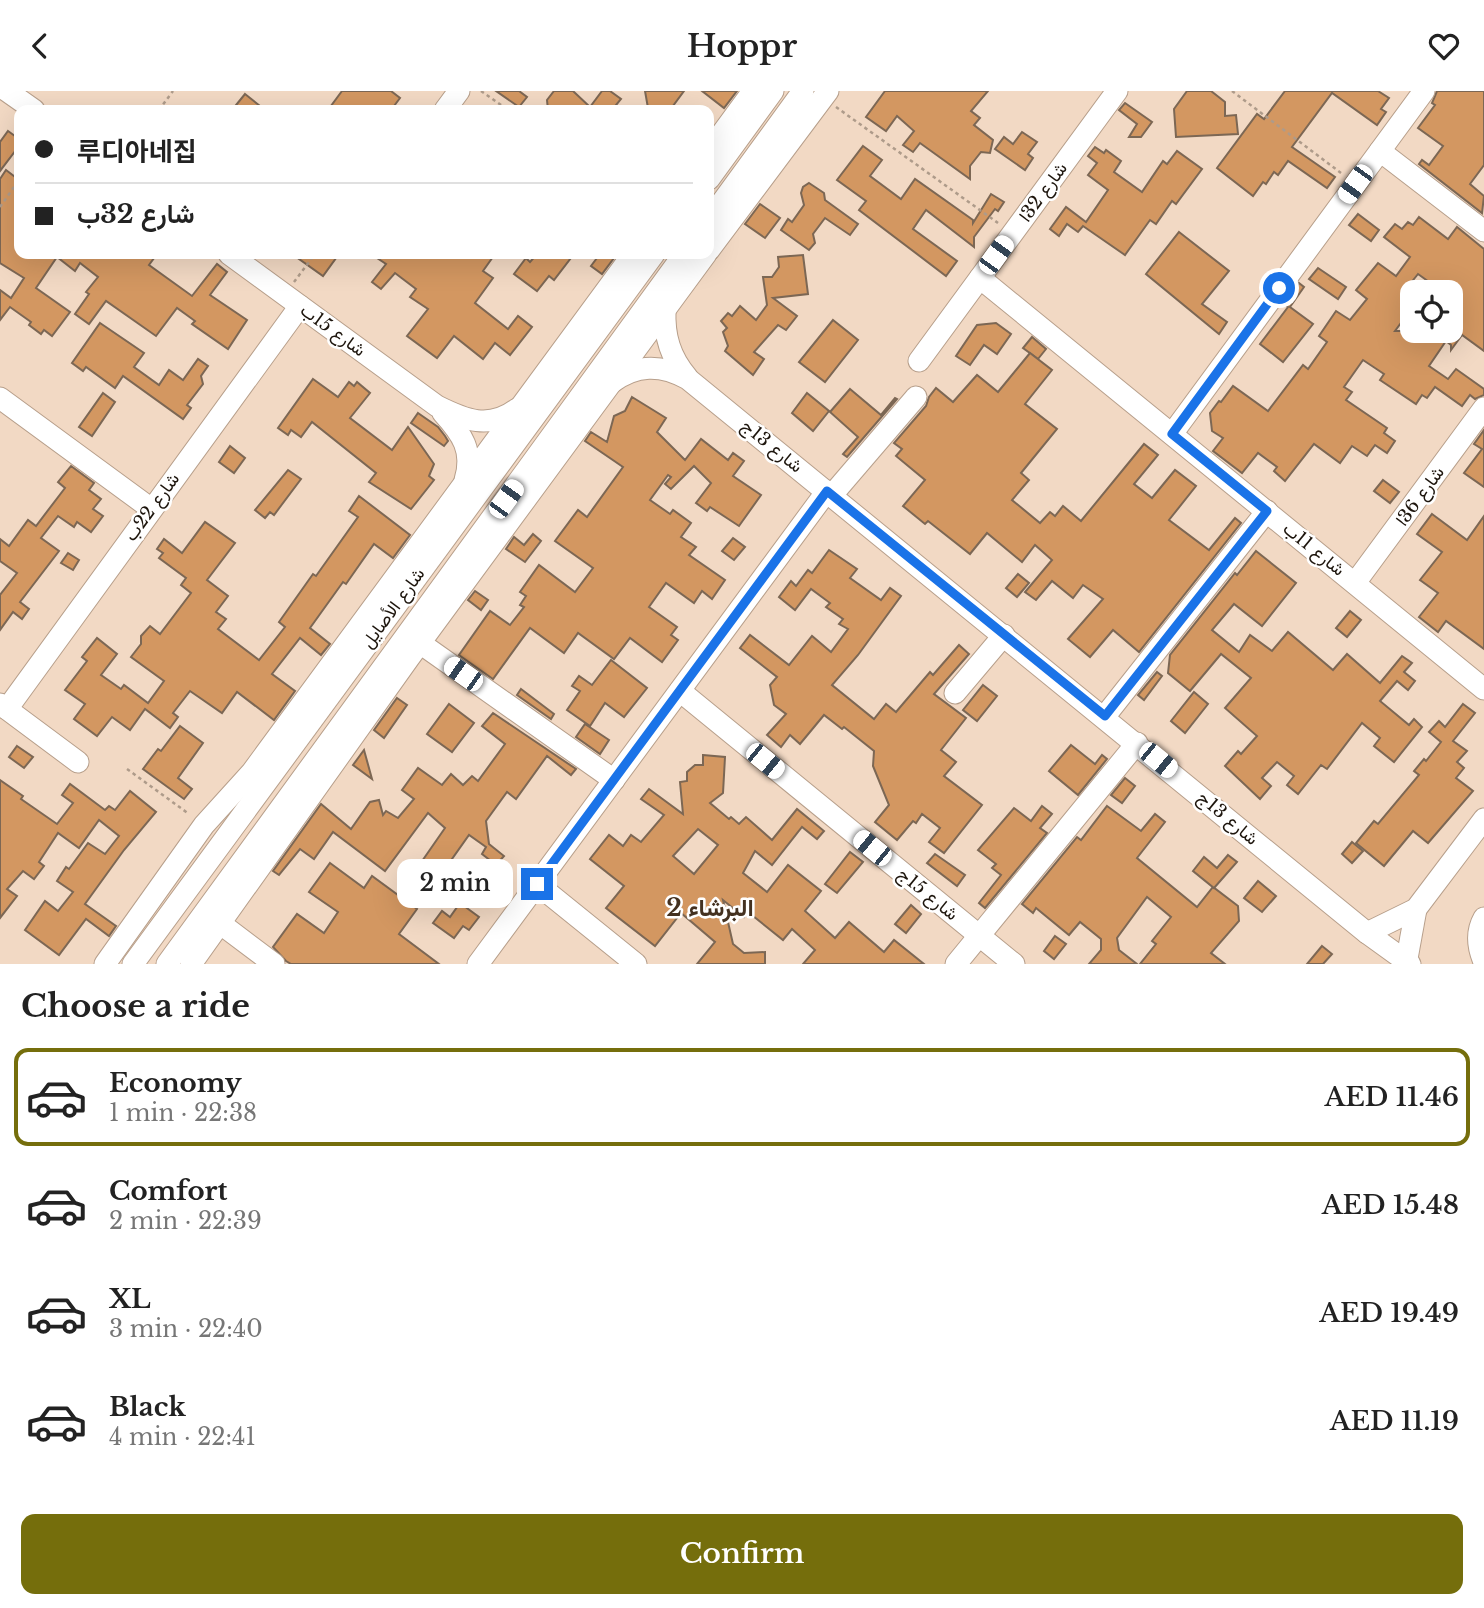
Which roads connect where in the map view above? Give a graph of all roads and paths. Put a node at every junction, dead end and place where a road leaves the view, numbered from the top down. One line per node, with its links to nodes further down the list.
1 (7, 91): 9 (street)
2 (481, 91): 10 (path)
3 (753, 91): 11 (street)
4 (773, 91): 13 (street)
5 (1117, 91): 19 (street, شارع 32ا)
6 (1231, 91): 14 (path)
7 (1424, 91): 12 (street)
8 (818, 93): 17 (street); 19 (path); 20 (street)
9 (27, 105)
10 (501, 105)
11 (714, 144)
12 (1380, 151): 14 (street); 18 (street)
13 (714, 172)
14 (1355, 184): 39 (street)
15 (14, 187): 16 (path)
16 (0, 207)
17 (714, 214)
18 (1484, 231)
19 (1012, 234): 27 (street, شارع 32ا)
20 (714, 242)
21 (236, 259): 28 (street, شارع 15ب)
22 (312, 259): 28 (path)
23 (629, 259): 36 (street)
24 (650, 259): 31 (street, شارع الأصايل)
25 (681, 259): 46 (street, شارع الأصايل)
26 (702, 259): 29 (street)
27 (980, 278): 30 (street, شارع 32ا); 39 (street, شارع 11ب)
28 (292, 300): 37 (street, شارع 15ب); 42 (street, شارع 22ب)
29 (665, 310): 32 (street, شارع 13ج); 33 (street)
30 (919, 361)
31 (571, 367): 36 (street, شارع 15ب); 47 (street, شارع الأصايل)
32 (688, 379): 33 (street, شارع 13ج); 41 (street, شارع 13ج)
33 (611, 383): 46 (street)
34 (916, 397): 41 (street)
35 (0, 398): 42 (street)
36 (524, 401): 37 (street, شارع 15ب); 40 (street)
37 (437, 406): 40 (street, شارع 15ب)
38 (1484, 408): 44 (street, شارع 36ا)
39 (1172, 434): 43 (street, شارع 11ب)
40 (462, 487): 47 (street)
41 (830, 493): 45 (street, شارع 13ج); 49 (street)
42 (150, 508): 51 (street, شارع 22ب)
43 (1267, 511): 44 (street, شارع 11ب); 52 (street)
44 (1355, 583): 48 (street, شارع 11ب)
45 (1004, 635): 50 (street); 52 (street, شارع 13ج)
46 (408, 650): 56 (street); 62 (street); 69 (street, شارع الأصايل)
47 (330, 680): 58 (street); 68 (street, شارع الأصايل)
48 (1484, 688)
49 (680, 691): 56 (street); 64 (street, شارع 15ج)
50 (955, 693)
51 (3, 707): 54 (street)
52 (1105, 716): 53 (street, شارع 13ج)
53 (1137, 743): 63 (street, شارع 13ج); 64 (street)
54 (78, 762)
55 (127, 769): 58 (path)
56 (614, 780): 59 (street)
57 (1484, 819): 60 (street)
58 (204, 825): 65 (street)
59 (537, 884): 72 (street); 73 (street)
60 (1416, 909): 63 (street); 66 (street)
61 (1484, 918): 67 (street)
62 (220, 924): 70 (street); 71 (street)
63 (1367, 933): 66 (street, شارع 13ج)
64 (979, 935): 74 (street); 75 (street, شارع 15ج)
65 (114, 961)
66 (1408, 963)
67 (1484, 963)
68 (133, 964)
69 (167, 964)
70 (191, 964)
71 (274, 964)
72 (478, 964)
73 (636, 964)
74 (956, 964)
75 (1014, 964)

